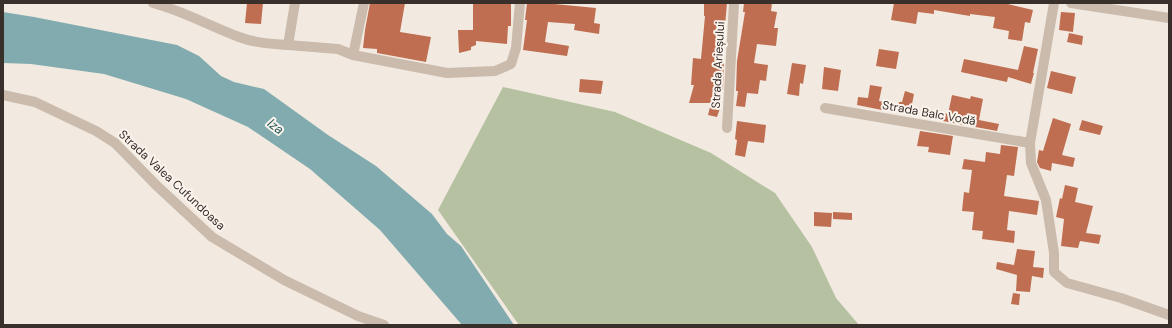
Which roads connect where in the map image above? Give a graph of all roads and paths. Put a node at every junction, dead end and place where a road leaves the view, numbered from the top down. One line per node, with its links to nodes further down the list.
1 (153, 3): 9 (street)
2 (295, 3): 9 (street)
3 (364, 3): 10 (street)
4 (520, 3): 10 (street)
5 (734, 3): 13 (street, Strada Arieșului)
6 (1054, 3): 14 (street)
7 (1071, 3): 8 (street)
8 (1169, 18)
9 (288, 45): 10 (street)
10 (353, 55)
11 (3, 95): 16 (street, Strada Valea Cufundoasa)
12 (824, 108): 14 (street, Strada Balc Vodă)
13 (727, 128)
14 (1030, 143): 15 (street)
15 (1169, 315)
16 (384, 325)

